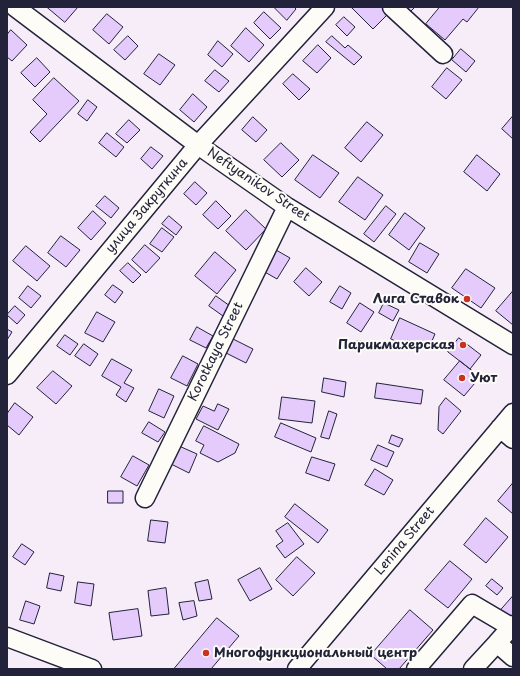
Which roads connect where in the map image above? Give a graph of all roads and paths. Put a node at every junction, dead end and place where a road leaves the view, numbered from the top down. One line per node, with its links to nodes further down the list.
1 (15, 7): 5 (street, Neftyanikov Street)
2 (325, 7): 5 (street, улица Закруткина)
3 (392, 7): 4 (street)
4 (443, 54)
5 (198, 145): 6 (street, Neftyanikov Street); 8 (street, улица Закруткина)
6 (287, 207): 7 (street, Neftyanikov Street); 11 (street, Korotkaya Street)
7 (513, 345)
8 (7, 375)
9 (513, 413): 10 (street, Lenina Street)
10 (507, 434): 17 (street, Lenina Street)
11 (145, 498)
12 (512, 626): 14 (street); 18 (street)
13 (7, 637): 16 (street)
14 (497, 643): 15 (street); 19 (street)
15 (513, 657)
16 (92, 669)
17 (297, 669)
18 (416, 669)
19 (473, 669)

